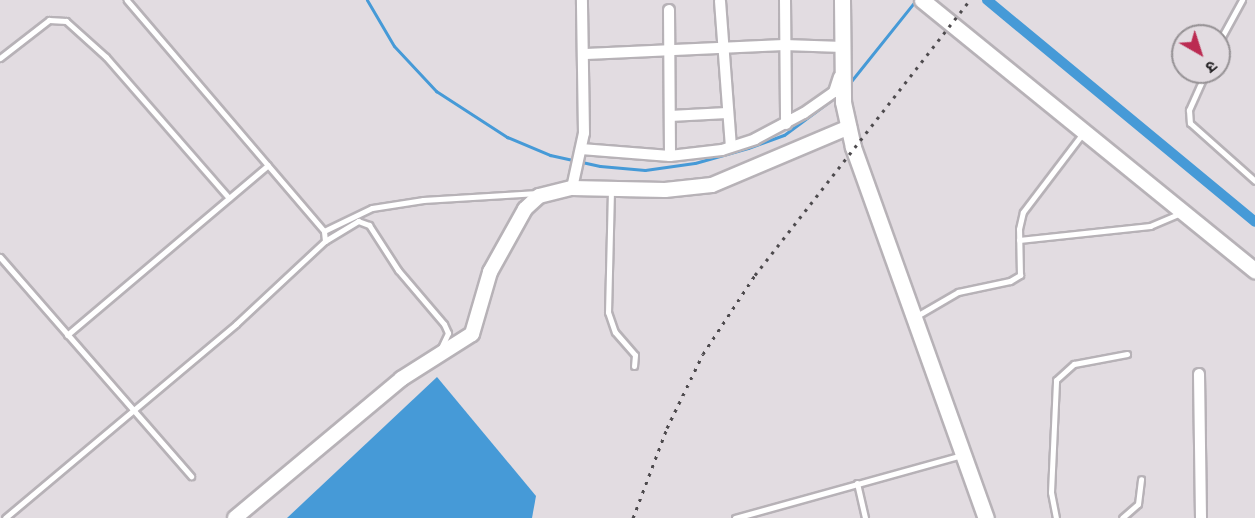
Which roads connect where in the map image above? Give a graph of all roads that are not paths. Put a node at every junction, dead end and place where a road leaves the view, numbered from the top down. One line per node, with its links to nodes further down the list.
1 (127, 0): 26 (lane)
2 (582, 0): 14 (street)
3 (785, 0): 10 (street)
4 (842, 0): 11 (main road)
5 (1242, 0): 9 (lane)
6 (720, 1): 12 (street)
7 (928, 5): 22 (main road)
8 (669, 10): 13 (street)
9 (1229, 24)
10 (784, 45): 11 (street); 12 (street); 20 (street)
11 (843, 47): 16 (main road)
12 (725, 48): 13 (street); 18 (street)
13 (669, 50): 14 (street); 19 (street)
14 (586, 54): 24 (street)
15 (0, 58): 31 (lane)
16 (842, 73): 20 (street); 21 (main road)
17 (1201, 84): 27 (lane)
18 (727, 113): 19 (street); 23 (street)
19 (670, 116): 25 (street)
20 (786, 124): 23 (street)
21 (849, 127): 29 (street); 38 (main road)
22 (1083, 131): 32 (main road); 34 (lane)
23 (730, 147): 25 (street)
24 (580, 152): 25 (street); 28 (street)
25 (670, 156)
26 (268, 165): 31 (lane); 33 (lane)
27 (1255, 181)
28 (572, 188): 29 (street); 30 (street)
29 (611, 189): 42 (lane)
30 (546, 193): 33 (lane); 41 (street)
31 (229, 198): 39 (lane)
32 (1183, 212): 34 (lane); 37 (main road)
33 (324, 231): 35 (lane)
34 (1019, 240): 38 (lane)
35 (325, 241): 41 (lane); 44 (lane)
36 (0, 257): 39 (lane)
37 (1255, 271)
38 (915, 317): 45 (main road)
39 (67, 335): 44 (lane)
40 (1127, 354): 54 (lane)
41 (435, 357): 50 (street)
42 (634, 366)
43 (1200, 374): 56 (street)
44 (134, 411): 46 (lane); 49 (lane)
45 (964, 455): 48 (lane); 53 (main road)
46 (191, 476)
47 (1141, 479): 55 (lane)
48 (857, 483): 51 (lane); 52 (lane)
49 (5, 518)
50 (234, 518)
51 (735, 518)
52 (865, 518)
53 (986, 518)
54 (1056, 518)
55 (1122, 518)
56 (1201, 518)

